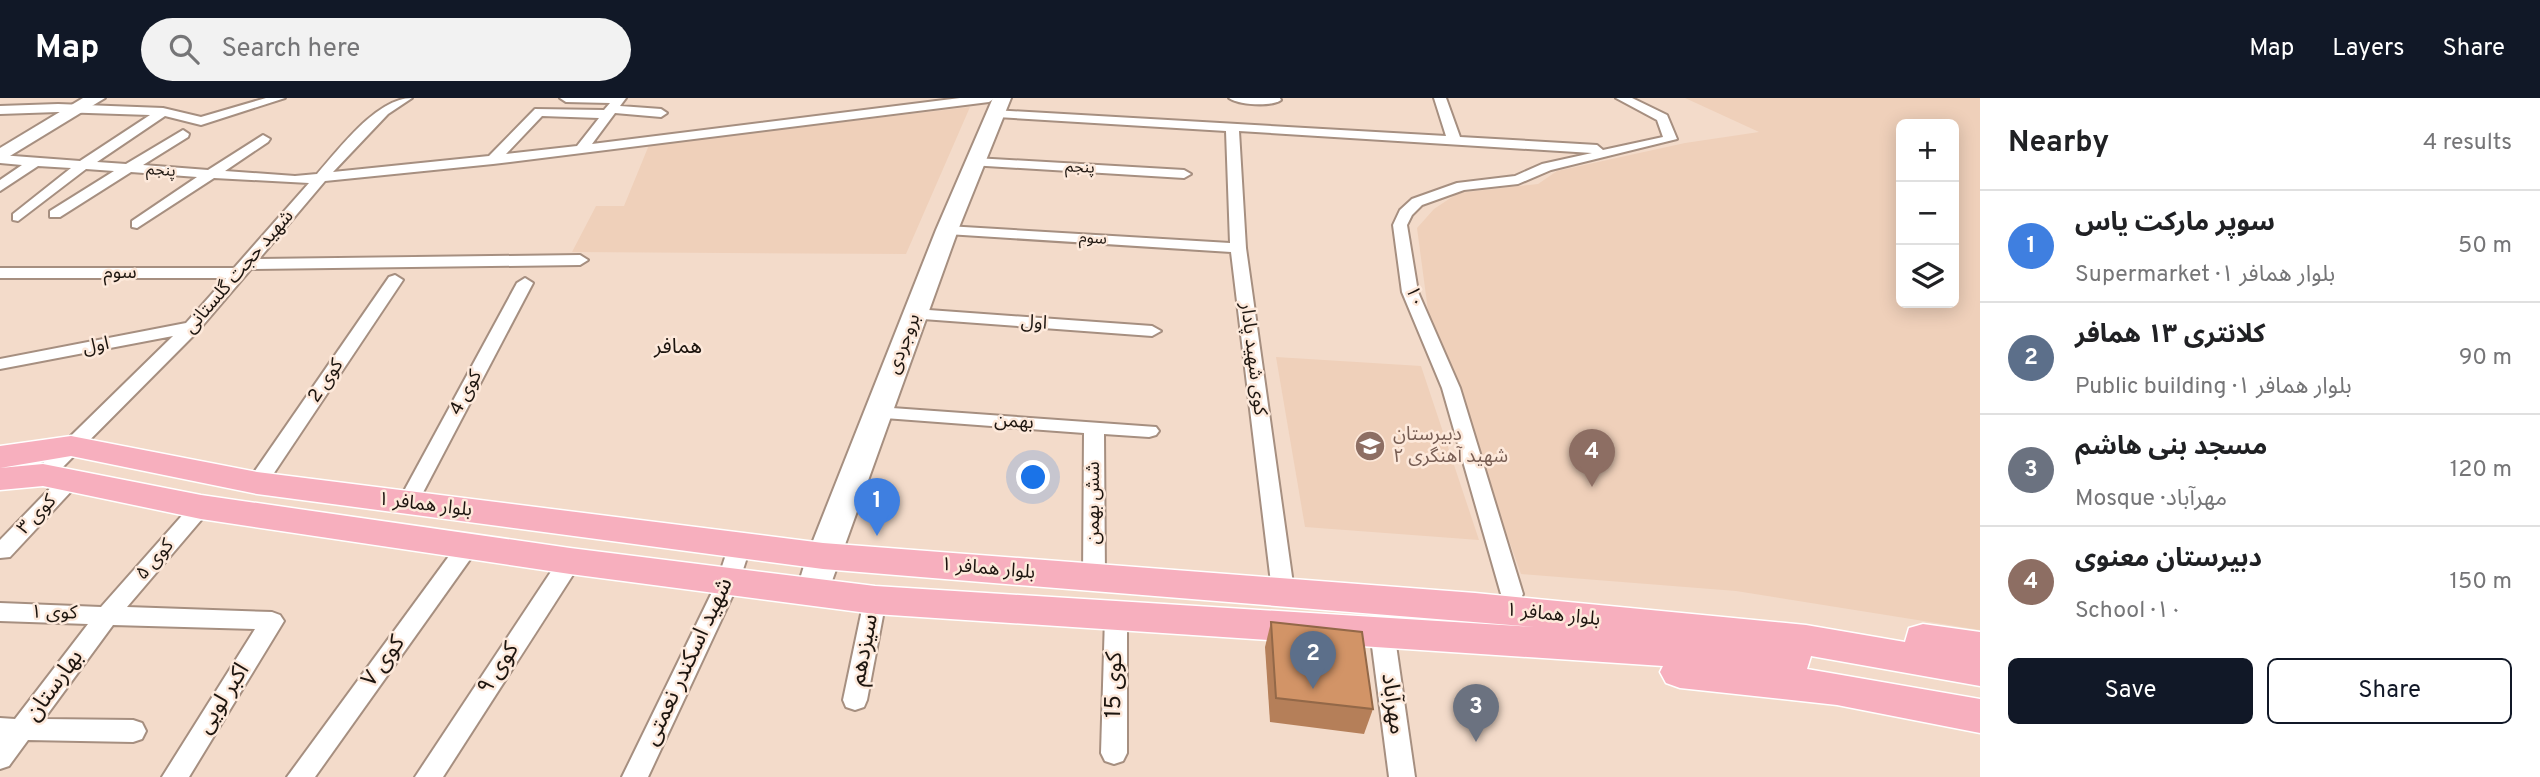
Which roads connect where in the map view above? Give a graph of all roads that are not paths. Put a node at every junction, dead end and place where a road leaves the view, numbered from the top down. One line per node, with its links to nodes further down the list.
1 (96, 98): 9 (street)
2 (279, 98): 13 (street)
3 (406, 98): 30 (street, شهید حجت گلستانی)
4 (566, 98): 10 (street)
5 (1235, 98): 12 (street)
6 (1440, 98): 18 (street)
7 (1622, 98): 21 (street)
8 (996, 103): 15 (street, پنجم); 20 (street, پنجم); 25 (street, بروجردی)
9 (69, 105): 11 (street); 13 (street); 19 (street); 22 (street)
10 (614, 105): 14 (street); 20 (street); 24 (street)
11 (0, 110)
12 (1276, 111): 15 (street, پنجم); 18 (street)
13 (163, 112): 26 (street)
14 (661, 113)
15 (1232, 127): 36 (street, کوی شهید پادار)
16 (183, 134): 27 (street)
17 (263, 139): 29 (street)
18 (1454, 139): 21 (street)
19 (0, 141)
20 (581, 149): 24 (street, پنجم)
21 (1619, 150): 64 (street, ۱۰)
22 (0, 158): 23 (street, پنجم)
23 (37, 160): 26 (street, پنجم); 31 (street)
24 (493, 160): 30 (street, پنجم)
25 (975, 162): 28 (street, پنجم); 35 (street, بروجردی)
26 (83, 165): 27 (street, پنجم); 33 (street)
27 (129, 169): 29 (street, پنجم); 32 (street)
28 (1184, 174)
29 (208, 175): 30 (street, پنجم); 34 (street)
30 (323, 175): 38 (street, شهید حجت گلستانی)
31 (0, 187)
32 (55, 214)
33 (18, 217)
34 (137, 224)
35 (947, 230): 36 (street, سوم); 42 (street, بروجردی)
36 (1238, 248): 62 (street, کوی شهید پادار)
37 (580, 260): 38 (street, سوم)
38 (243, 268): 39 (street, سوم); 43 (street, شهید حجت گلستانی)
39 (0, 273)
40 (396, 280): 52 (street, کوی 2)
41 (525, 283): 53 (street, کوی 4)
42 (915, 314): 44 (street, اول); 46 (street, بروجردی)
43 (192, 327): 45 (street, اول); 50 (street, شهید حجت گلستانی)
44 (1152, 331)
45 (0, 364)
46 (878, 413): 47 (street, بهمن); 58 (street, بروجردی)
47 (1094, 428): 48 (street, بهمن); 60 (street, شش بهمن)
48 (1150, 431)
49 (0, 457): 50 (main road, بلوار همافر ۱)
50 (62, 467): 51 (main road, بلوار همافر ۱); 52 (main road, بلوار همافر ۱); 54 (main road, بلوار همافر ۱); 57 (street, کوی ۳)
51 (0, 479)
52 (257, 482): 53 (main road, بلوار همافر ۱)
53 (408, 502): 55 (main road, بلوار همافر ۱)
54 (201, 507): 56 (main road, بلوار همافر ۱); 67 (street, کوی ۵)
55 (740, 545): 58 (main road, بلوار همافر ۱); 61 (street, شهید اسکندر نعمتی)
56 (468, 546): 59 (main road, بلوار همافر ۱); 82 (street, کوی ۷)
57 (2, 551)
58 (823, 556): 60 (main road, بلوار همافر ۱); 63 (street, بروجردی)
59 (570, 561): 61 (main road, بلوار همافر ۱); 83 (street, کوی ۹)
60 (1094, 578): 62 (main road, بلوار همافر ۱)
61 (727, 582): 63 (main road, بلوار همافر ۱); 84 (street, شهید اسکندر نعمتی)
62 (1283, 591): 70 (main road, بلوار همافر ۱)
63 (812, 592): 65 (main road, بلوار همافر ۱)
64 (1512, 593): 70 (main road); 72 (main road)
65 (875, 600): 68 (main road, بلوار همافر ۱); 75 (street, سیزدهم)
66 (0, 612): 67 (street, کوی ۱)
67 (108, 614): 69 (street, کوی ۱); 77 (street, بهارستان)
68 (1116, 617): 71 (main road, بلوار همافر ۱); 79 (street, کوی 15)
69 (272, 621): 81 (street, اکبر لویی)
70 (1481, 623): 71 (main road, بلوار همافر ۱); 73 (main road, بلوار همافر ۱); 74 (main road, بلوار همافر ۱); 76 (main road)
71 (1382, 631): 85 (street, مهرآباد)
72 (1980, 647)
73 (1980, 670)
74 (1980, 687)
75 (855, 700)
76 (1980, 716)
77 (11, 730): 78 (street); 80 (street, بهارستان)
78 (134, 732)
79 (1114, 753)
80 (0, 758)
81 (175, 777)
82 (300, 777)
83 (428, 777)
84 (635, 777)
85 (1402, 777)

